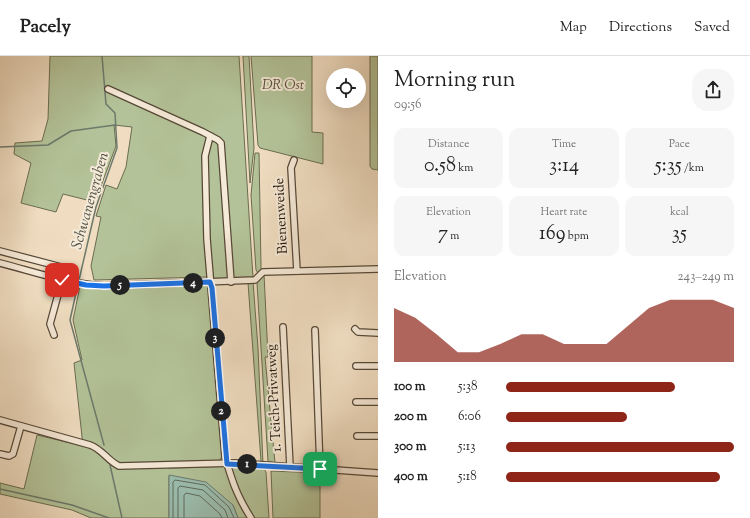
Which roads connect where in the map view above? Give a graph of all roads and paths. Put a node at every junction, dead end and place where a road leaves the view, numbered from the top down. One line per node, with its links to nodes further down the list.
1 (108, 88): 2 (street)
2 (210, 136): 10 (street); 11 (street)
3 (294, 160): 7 (street, Bienenweide)
4 (0, 251): 9 (street)
5 (0, 263): 8 (street)
6 (378, 269): 7 (street)
7 (297, 271): 11 (street)
8 (62, 280): 9 (street); 16 (street)
9 (71, 282): 10 (street)
10 (210, 282): 11 (street); 26 (street)
11 (231, 282)
12 (284, 327): 27 (street, 1. Teich-Privatweg)
13 (355, 329): 15 (street)
14 (315, 330): 28 (street)
15 (378, 333)
16 (54, 335)
17 (356, 366): 18 (street)
18 (378, 366)
19 (356, 402): 20 (street)
20 (378, 402)
21 (0, 420): 22 (street)
22 (21, 426): 25 (street); 26 (street)
23 (357, 436): 24 (street)
24 (378, 436)
25 (0, 454)
26 (227, 464): 27 (street); 30 (street)
27 (290, 467): 28 (street)
28 (320, 469): 29 (street)
29 (378, 473)
30 (251, 518)

